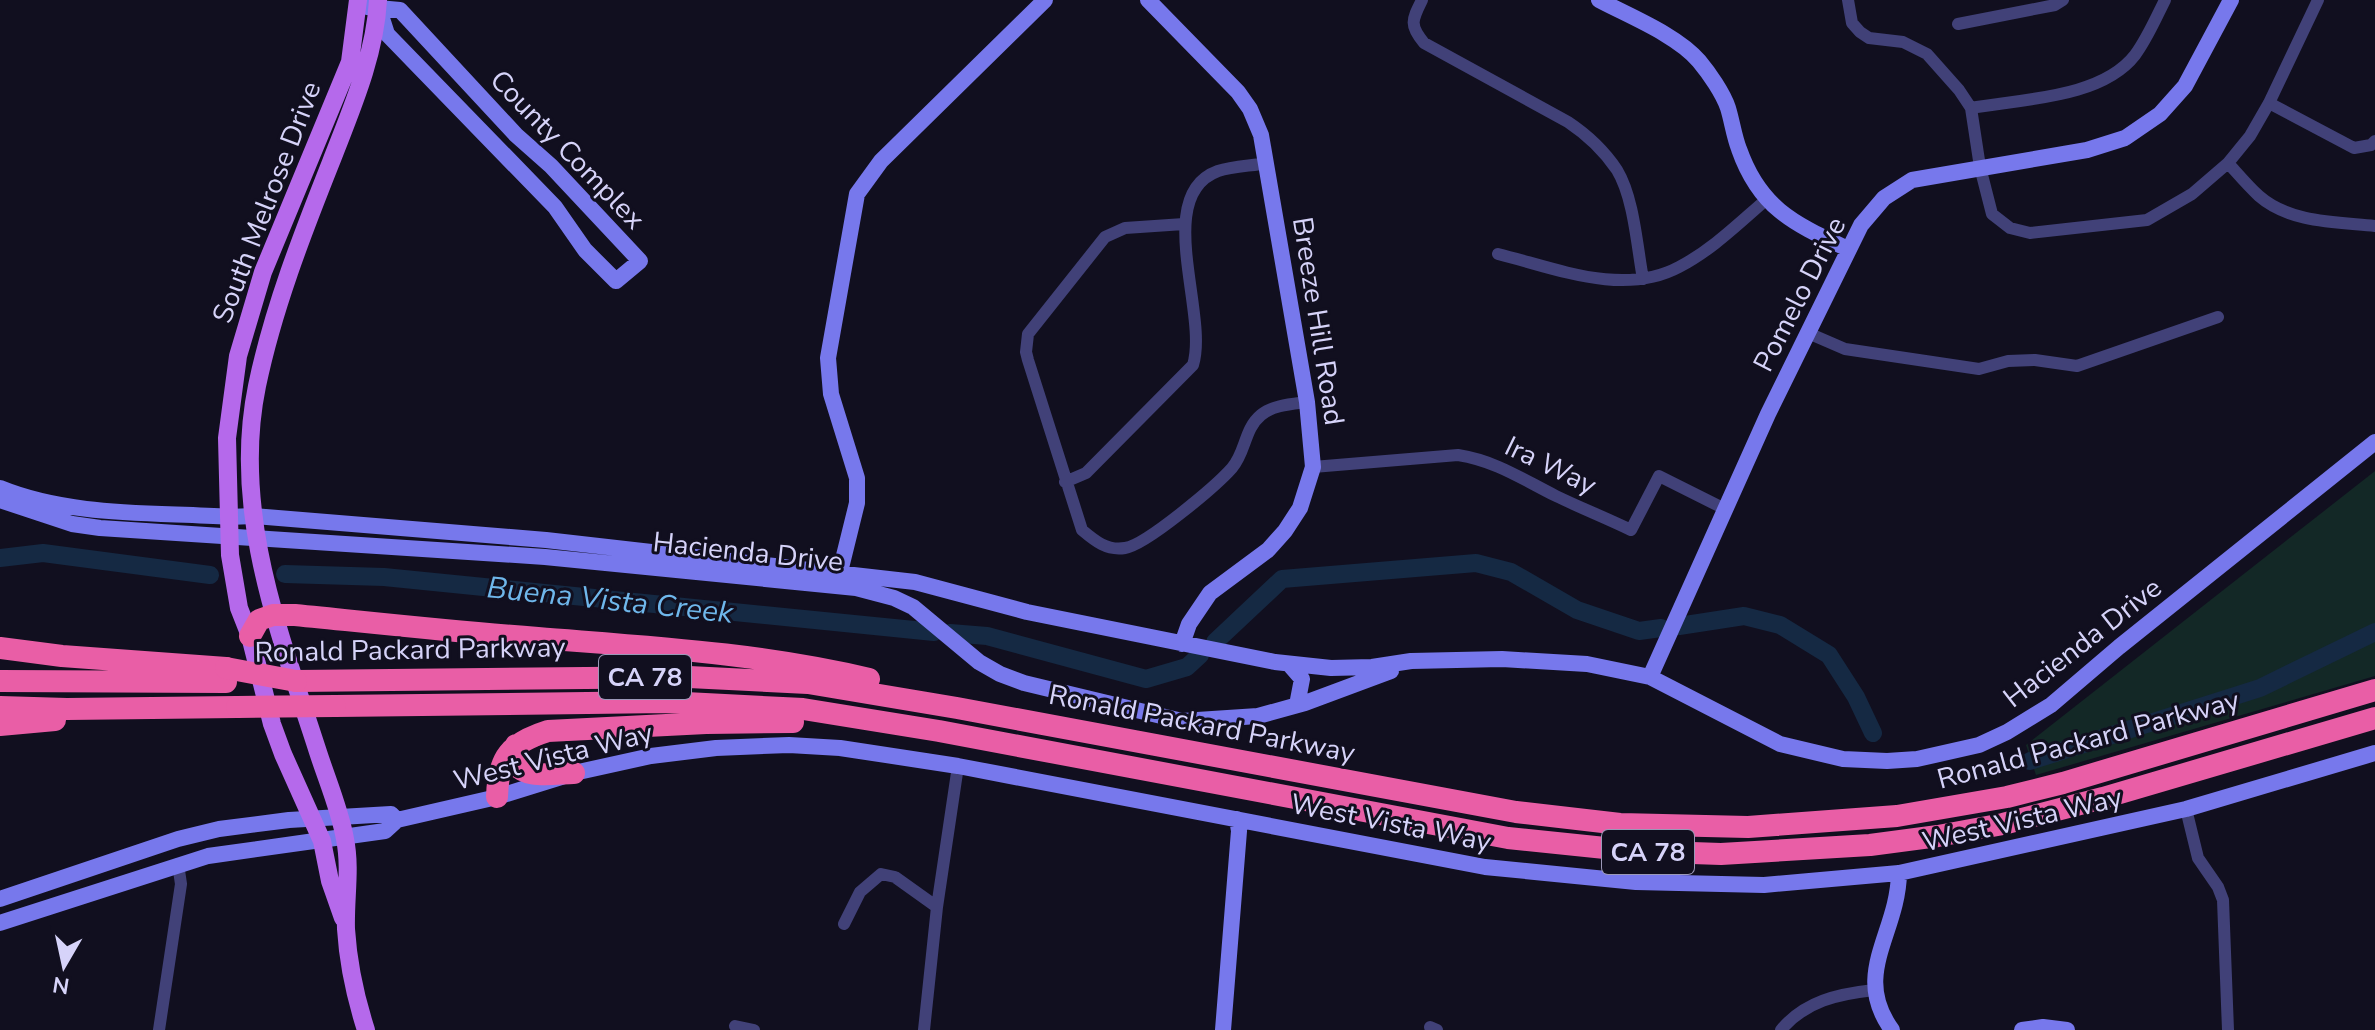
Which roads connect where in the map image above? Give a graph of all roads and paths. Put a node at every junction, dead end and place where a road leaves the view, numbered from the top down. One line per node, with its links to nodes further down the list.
1 (1045, 0): 38 (main road)
2 (1148, 0): 17 (main road, Breeze Hill Road)
3 (1422, 0): 25 (street)
4 (1599, 0): 20 (main road)
5 (1848, 0): 15 (street)
6 (2063, 0): 12 (street)
7 (2165, 0): 15 (street)
8 (2231, 0): 19 (main road, Pomelo Drive)
9 (2318, 0): 14 (street)
10 (378, 3): 10 (main road, County Complex); 11 (main road); 35 (main road, South Melrose Drive)
11 (358, 4): 36 (main road, South Melrose Drive)
12 (2022, 6): 13 (street)
13 (1958, 24)
14 (2269, 103): 16 (street); 18 (street)
15 (1971, 108): 19 (street)
16 (2375, 141)
17 (1267, 163): 21 (street); 28 (main road, Breeze Hill Road)
18 (2228, 163): 19 (street); 22 (street)
19 (1980, 167): 23 (main road, Pomelo Drive)
20 (1767, 199): 23 (main road); 25 (street)
21 (1184, 224): 31 (street); 31 (street)
22 (2375, 226)
23 (1848, 249): 27 (main road, Pomelo Drive)
24 (1498, 254): 25 (street)
25 (1643, 279)
26 (2218, 317): 27 (street)
27 (1808, 333): 34 (main road, Pomelo Drive)
28 (1307, 402): 30 (main road, Breeze Hill Road); 31 (street)
29 (2375, 442): 46 (main road, Hacienda Drive)
30 (1313, 467): 34 (street, Ira Way); 41 (main road, Breeze Hill Road)
31 (1065, 482)
32 (0, 488): 36 (main road, Hacienda Drive)
33 (0, 500): 36 (main road, Hacienda Drive)
34 (1725, 509): 46 (main road, Pomelo Drive)
35 (253, 516): 36 (main road, Hacienda Drive); 37 (main road, South Melrose Drive); 38 (main road, Hacienda Drive)
36 (229, 527): 37 (main road, Hacienda Drive); 40 (main road, South Melrose Drive)
37 (256, 538): 38 (main road, Hacienda Drive); 39 (main road, South Melrose Drive)
38 (838, 580): 41 (main road, Hacienda Drive); 49 (main road, Hacienda Drive)
39 (273, 615): 40 (highway); 52 (highway); 62 (main road, South Melrose Drive)
40 (250, 636): 63 (main road, South Melrose Drive)
41 (1182, 644): 44 (main road, Hacienda Drive)
42 (0, 648): 45 (highway)
43 (1456, 660): 44 (main road, Hacienda Drive); 46 (main road, Hacienda Drive); 49 (main road, Hacienda Drive)
44 (1289, 664): 49 (main road)
45 (226, 675): 47 (highway, Ronald Packard Parkway); 52 (highway, Ronald Packard Parkway / CA 78, bridge)
46 (1650, 677)
47 (0, 681)
48 (2375, 690): 52 (highway, Ronald Packard Parkway / CA 78)
49 (1297, 705)
50 (0, 707): 51 (highway, Ronald Packard Parkway / CA 78)
51 (178, 707): 54 (highway); 55 (highway, Ronald Packard Parkway / CA 78, bridge)
52 (957, 708)
53 (2375, 718): 55 (highway, Ronald Packard Parkway / CA 78)
54 (0, 725)
55 (914, 726): 56 (highway)
56 (516, 745): 59 (highway); 60 (highway)
57 (2375, 753): 61 (main road, West Vista Way)
58 (958, 766): 59 (main road, West Vista Way); 64 (main road, West Vista Way); 71 (street)
59 (574, 773): 60 (main road, West Vista Way)
60 (497, 797): 65 (main road, West Vista Way)
61 (2186, 809): 69 (main road, West Vista Way); 86 (street)
62 (339, 817): 63 (main road, West Vista Way); 65 (main road, West Vista Way); 66 (main road, South Melrose Drive)
63 (312, 818): 67 (main road, South Melrose Drive); 70 (main road, West Vista Way)
64 (1237, 819): 69 (main road, West Vista Way); 81 (main road)
65 (397, 820): 66 (main road, West Vista Way)
66 (345, 837): 67 (main road, West Vista Way); 74 (main road, South Melrose Drive)
67 (322, 841): 68 (main road, West Vista Way); 74 (main road, South Melrose Drive)
68 (178, 864): 72 (main road, West Vista Way); 77 (street)
69 (1899, 873): 75 (main road)
70 (0, 899)
71 (937, 907): 73 (street); 80 (street)
72 (0, 923)
73 (844, 924)
74 (346, 928): 78 (main road)
75 (1874, 990): 82 (street); 83 (main road)
76 (735, 1026): 79 (street)
77 (159, 1030)
78 (366, 1030)
79 (754, 1030)
80 (924, 1030)
81 (1223, 1030)
82 (1781, 1030)
83 (1892, 1030)
84 (2022, 1030): 85 (main road)
85 (2067, 1030)
86 (2228, 1030)

